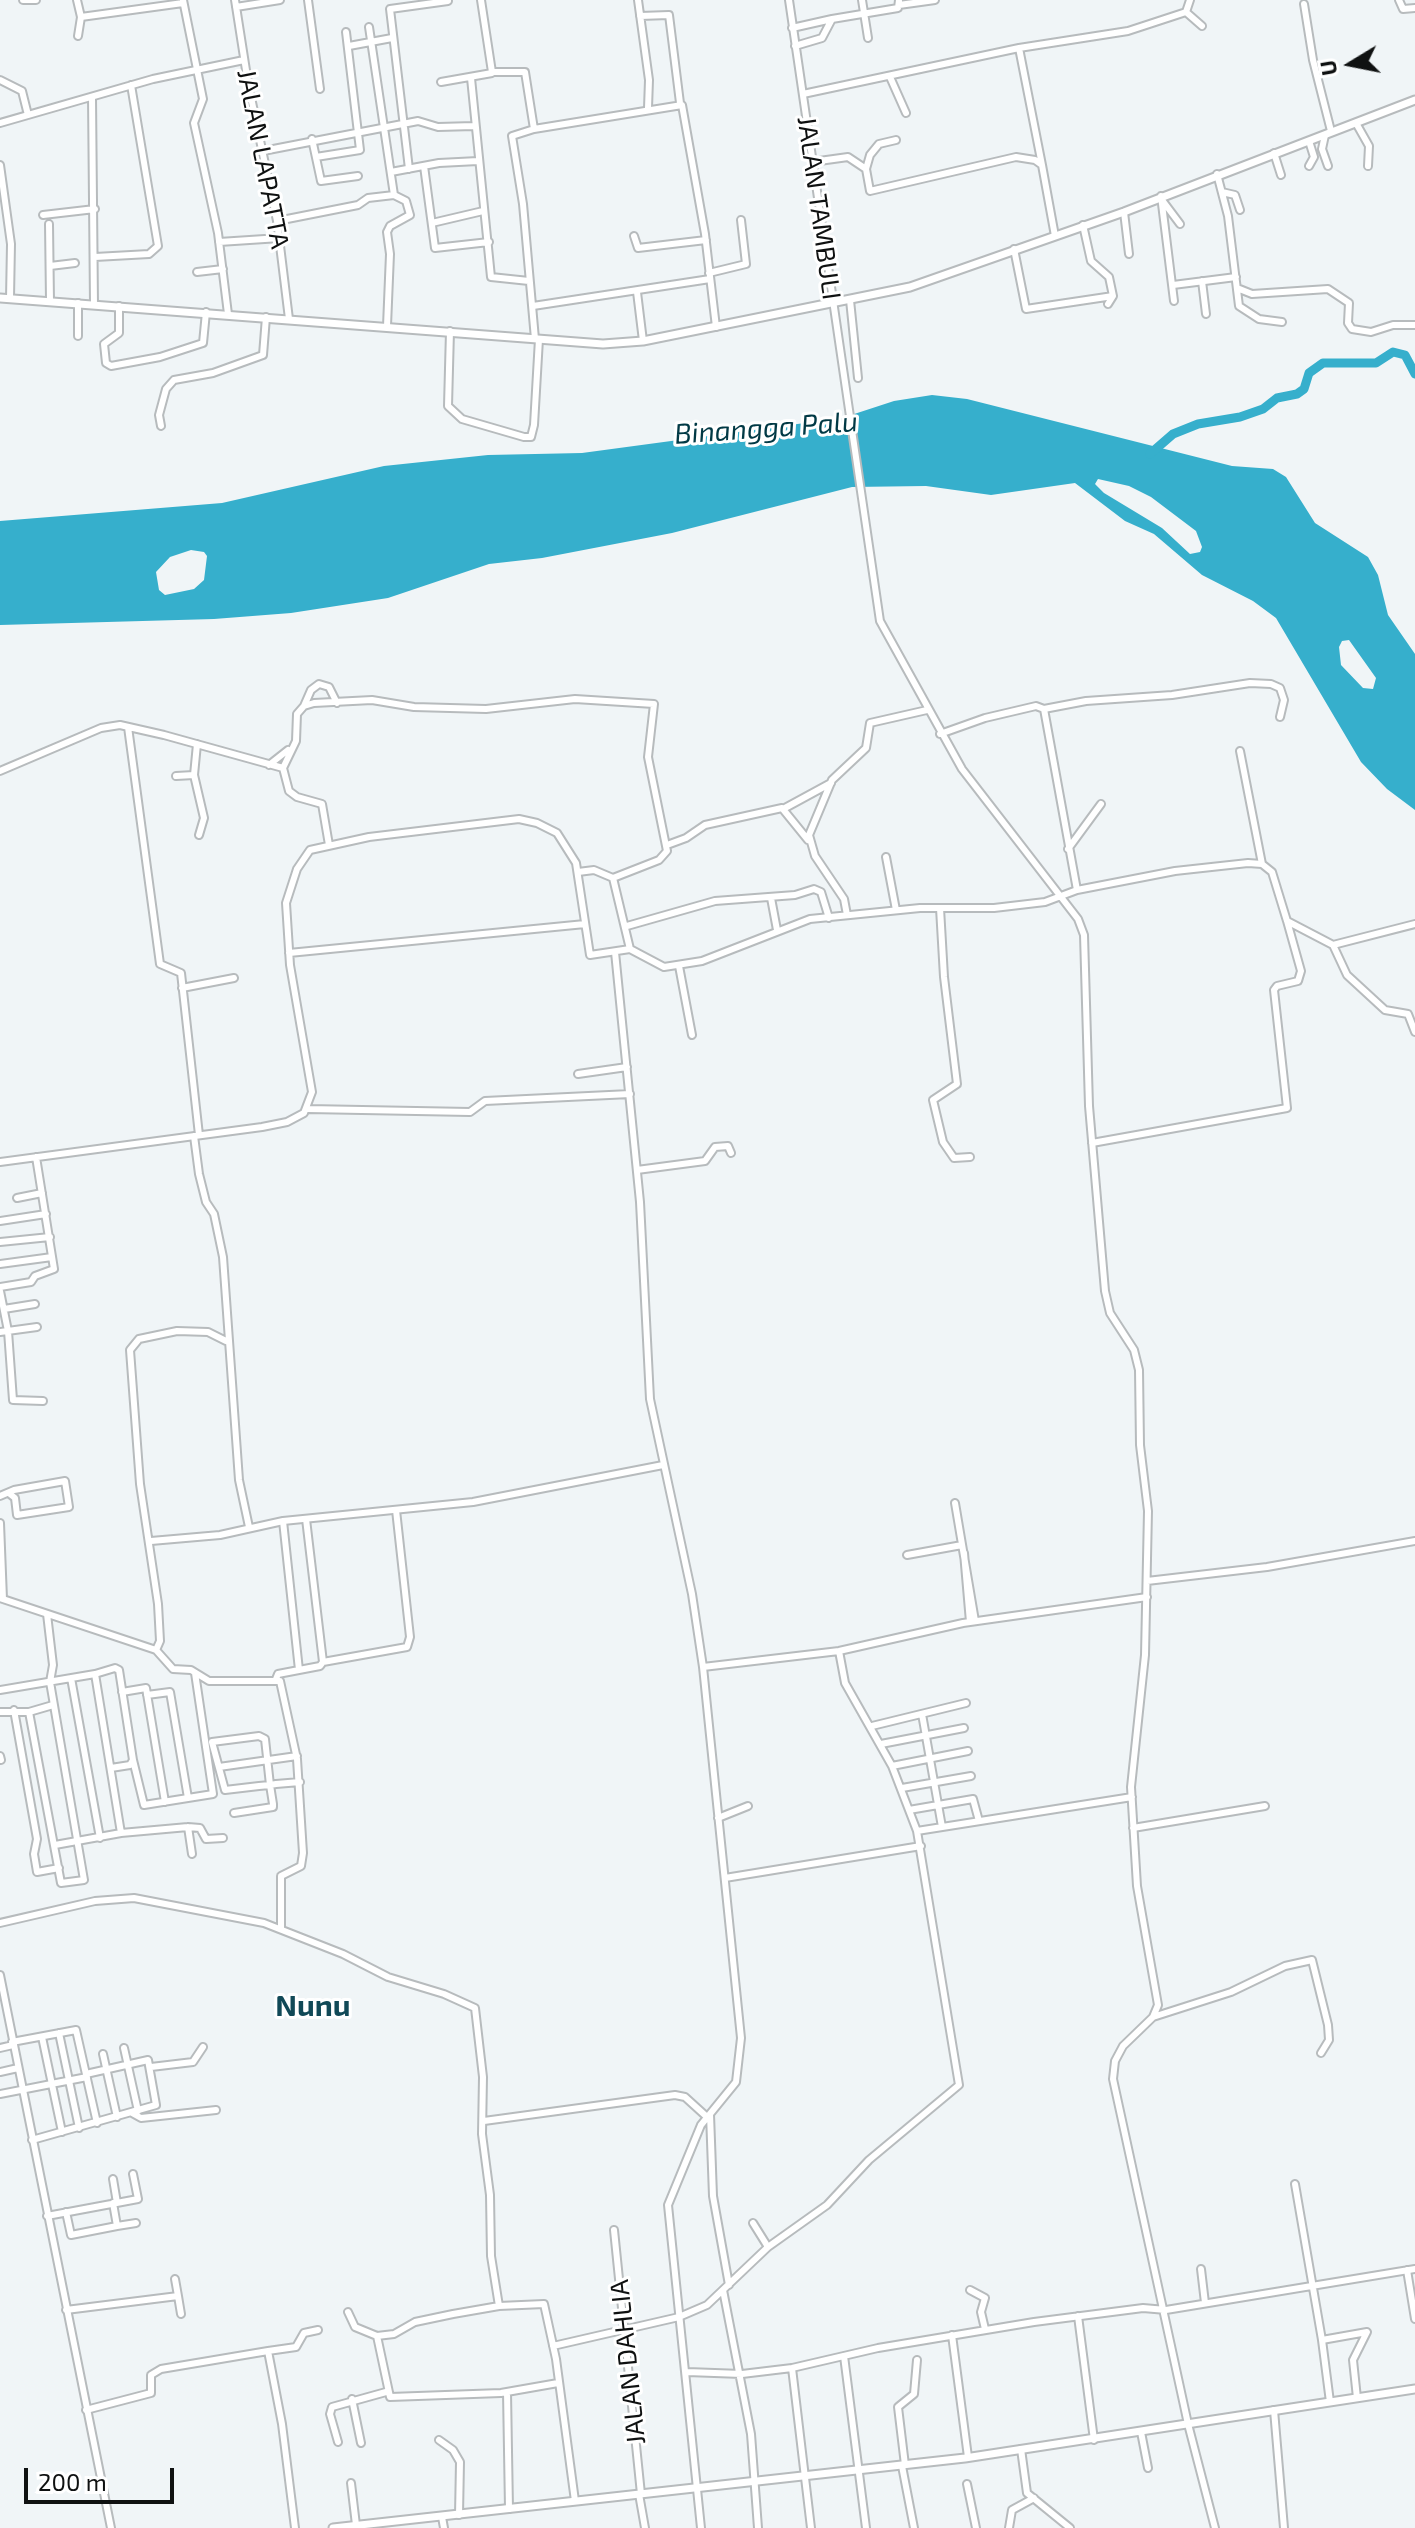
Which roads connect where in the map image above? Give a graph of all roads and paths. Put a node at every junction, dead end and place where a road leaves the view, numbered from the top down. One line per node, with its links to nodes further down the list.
1 (23, 0): 2 (street)
2 (36, 0)
3 (77, 0): 26 (street)
4 (280, 0): 18 (street)
5 (308, 0): 47 (street)
6 (390, 0): 21 (street)
7 (481, 0): 41 (street)
8 (638, 0): 25 (street)
9 (789, 0): 30 (street, JALAN TAMBULI)
10 (862, 0): 24 (street)
11 (888, 0): 22 (street)
12 (935, 0): 17 (street)
13 (1190, 0): 23 (street)
14 (1399, 0): 20 (street)
15 (183, 1): 26 (street); 40 (street)
16 (448, 1): 21 (street)
17 (899, 3): 22 (street)
18 (236, 4): 39 (street, JALAN LAPATTA)
19 (1304, 4): 62 (street)
20 (1415, 8)
21 (390, 9): 33 (street)
22 (890, 10): 24 (street)
23 (1186, 12): 28 (street); 38 (street)
24 (864, 15): 27 (street); 34 (street)
25 (640, 16): 51 (street); 52 (street)
26 (81, 17): 32 (street)
27 (832, 19): 30 (street); 37 (street)
28 (1202, 26)
29 (369, 27): 35 (street)
30 (792, 28): 37 (street, JALAN TAMBULI)
31 (346, 32): 36 (street)
32 (78, 36)
33 (392, 38): 35 (street); 57 (street)
34 (868, 38)
35 (371, 42): 36 (street); 59 (street)
36 (349, 46): 61 (street)
37 (795, 46): 48 (street, JALAN TAMBULI)
38 (1019, 48): 42 (street); 72 (street)
39 (244, 60): 40 (street); 66 (street, JALAN LAPATTA)
40 (197, 70): 46 (street); 101 (street)
41 (492, 73): 43 (street); 60 (street)
42 (890, 77): 48 (street); 53 (street)
43 (471, 78): 45 (street); 58 (street)
44 (0, 80): 54 (street)
45 (441, 82)
46 (131, 85): 49 (street); 105 (street)
47 (320, 89)
48 (803, 94): 70 (street, JALAN TAMBULI)
49 (92, 97): 54 (street); 86 (street)
50 (1415, 100): 56 (main road)
51 (680, 103): 52 (street); 100 (street)
52 (648, 108): 60 (street)
53 (906, 113)
54 (28, 115): 55 (street)
55 (0, 123)
56 (1356, 123): 62 (main road); 76 (street)
57 (402, 124): 58 (street); 59 (street); 77 (street)
58 (474, 126): 69 (street)
59 (383, 128): 61 (street); 79 (street)
60 (534, 129): 112 (street)
61 (359, 130): 63 (street); 68 (street)
62 (1328, 133): 65 (main road); 75 (street)
63 (312, 139): 66 (street); 68 (street)
64 (896, 140): 78 (street)
65 (1309, 141): 67 (main road); 74 (street)
66 (263, 151): 92 (street, JALAN LAPATTA)
67 (1274, 153): 80 (main road); 81 (street)
68 (316, 157): 82 (street)
69 (478, 161): 73 (street); 88 (street)
70 (812, 162): 78 (street); 124 (street, JALAN TAMBULI)
71 (0, 165): 119 (street)
72 (1042, 165): 78 (street); 98 (street)
73 (424, 166): 77 (street); 93 (street)
74 (1309, 166)
75 (1328, 166)
76 (1368, 166)
77 (409, 169): 79 (street)
78 (866, 169)
79 (391, 172): 84 (street)
80 (1217, 174): 83 (street); 85 (main road)
81 (1281, 175)
82 (358, 176)
83 (1222, 192): 87 (street); 111 (street)
84 (394, 195): 92 (street); 136 (street)
85 (1161, 198): 89 (main road); 95 (street); 114 (street)
86 (95, 209): 90 (street); 105 (street)
87 (1240, 210)
88 (483, 211): 93 (street); 102 (street)
89 (1124, 212): 96 (main road); 104 (street)
90 (43, 215)
91 (741, 220): 110 (street)
92 (277, 221): 99 (street, JALAN LAPATTA)
93 (432, 223): 102 (street)
94 (49, 224): 107 (street)
95 (1180, 224)
96 (1083, 225): 98 (main road); 117 (street)
97 (634, 236): 100 (street)
98 (1055, 236): 103 (main road)
99 (280, 238): 101 (street); 133 (street, JALAN LAPATTA)
100 (706, 240): 110 (street)
101 (219, 242): 108 (street)
102 (489, 242): 112 (street)
103 (1014, 249): 117 (street); 120 (main road)
104 (1129, 254)
105 (95, 257): 126 (street)
106 (75, 263): 107 (street)
107 (50, 266): 121 (street)
108 (223, 269): 109 (street); 130 (street)
109 (197, 272)
110 (710, 276): 116 (street); 137 (street)
111 (1236, 277): 113 (street); 115 (street)
112 (529, 281): 128 (street)
113 (1202, 281): 114 (street); 131 (street)
114 (1173, 285): 122 (street)
115 (1237, 288): 134 (street); 135 (street)
116 (637, 292): 128 (street); 141 (street)
117 (1113, 296): 125 (street)
118 (0, 298): 119 (main road)
119 (10, 298): 121 (main road)
120 (850, 300): 124 (main road); 142 (street)
121 (50, 301): 123 (main road)
122 (1174, 301)
123 (78, 303): 126 (main road); 139 (street)
124 (833, 304): 137 (main road); 147 (street, JALAN TAMBULI)
125 (1108, 304)
126 (94, 305): 127 (main road)
127 (119, 306): 129 (main road); 129 (street)
128 (533, 306): 140 (street)
129 (206, 312): 130 (main road)
130 (228, 314): 132 (main road)
131 (1206, 314)
132 (266, 317): 133 (main road); 143 (street)
133 (289, 319): 136 (main road)
134 (1282, 322)
135 (1415, 325)
136 (387, 326): 138 (main road)
137 (716, 327): 141 (main road)
138 (450, 331): 140 (main road); 140 (street)
139 (78, 336)
140 (537, 339): 141 (main road)
141 (643, 341)
142 (858, 378)
143 (161, 426)
144 (337, 703): 145 (street); 145 (street); 165 (street)
145 (304, 706): 152 (street)
146 (1044, 709): 148 (street); 150 (street); 166 (street)
147 (927, 710): 150 (street, JALAN TAMBULI); 159 (street)
148 (1280, 717)
149 (128, 727): 151 (street); 156 (street); 189 (street)
150 (940, 734): 172 (street, JALAN TAMBULI)
151 (197, 744): 154 (street); 157 (street)
152 (290, 748): 154 (street); 155 (street)
153 (1240, 751): 168 (street)
154 (269, 765): 155 (street)
155 (283, 768): 164 (street)
156 (0, 771)
157 (194, 775): 158 (street); 162 (street)
158 (176, 776)
159 (831, 783): 161 (street); 163 (street)
160 (1101, 804): 166 (street)
161 (785, 808): 163 (street); 165 (street)
162 (199, 835)
163 (808, 840): 176 (street)
164 (329, 845): 169 (street); 186 (street)
165 (667, 845): 170 (street)
166 (1068, 849): 171 (street)
167 (886, 857): 175 (street)
168 (1262, 864): 171 (street); 178 (street)
169 (578, 872): 170 (street); 179 (street)
170 (613, 878): 181 (street)
171 (1077, 890): 172 (street)
172 (1058, 895): 174 (street); 197 (street, JALAN TAMBULI)
173 (771, 898): 177 (street); 181 (street); 182 (street)
174 (940, 908): 175 (street); 200 (street)
175 (896, 910): 176 (street)
176 (847, 915): 177 (street)
177 (829, 918): 182 (street)
178 (1287, 921): 183 (street); 197 (street)
179 (585, 924): 185 (street); 186 (street)
180 (1415, 924): 183 (street)
181 (627, 926): 184 (street)
182 (777, 930): 187 (street)
183 (1333, 945): 190 (street)
184 (630, 949): 185 (street); 187 (street)
185 (615, 952): 192 (street)
186 (289, 953): 195 (street)
187 (679, 966): 191 (street)
188 (234, 978): 189 (street)
189 (182, 988): 196 (street)
190 (1415, 1032)
191 (692, 1035)
192 (627, 1067): 193 (street); 194 (street)
193 (578, 1074)
194 (630, 1094): 195 (street); 202 (street)
195 (308, 1109): 196 (street)
196 (197, 1135): 199 (street); 216 (street)
197 (1092, 1143): 231 (street, JALAN TAMBULI)
198 (731, 1153): 202 (street)
199 (36, 1157): 201 (street); 203 (street)
200 (970, 1157)
201 (0, 1162)
202 (637, 1170): 218 (street)
203 (42, 1193): 204 (street); 205 (street)
204 (17, 1198)
205 (46, 1214): 206 (street); 207 (street)
206 (0, 1221)
207 (50, 1237): 208 (street); 209 (street)
208 (0, 1242)
209 (52, 1257): 210 (street); 211 (street)
210 (0, 1264)
211 (0, 1289): 213 (street)
212 (35, 1304): 213 (street)
213 (4, 1309): 215 (street)
214 (37, 1327): 215 (street)
215 (4, 1332): 217 (street)
216 (226, 1341): 226 (street); 227 (street)
217 (43, 1401)
218 (663, 1465): 222 (street); 239 (street)
219 (10, 1494): 219 (street); 220 (street)
220 (0, 1496)
221 (955, 1503): 229 (street)
222 (396, 1510): 223 (street); 238 (street)
223 (306, 1519): 224 (street); 238 (street)
224 (283, 1521): 226 (street); 240 (street)
225 (0, 1523): 233 (street)
226 (249, 1527): 227 (street)
227 (151, 1541): 236 (street)
228 (1415, 1541): 231 (street)
229 (963, 1549): 230 (street); 235 (street)
230 (907, 1555)
231 (1147, 1581): 232 (street, JALAN TAMBULI)
232 (1147, 1597): 235 (street); 272 (street, JALAN TAMBULI)
233 (2, 1598): 234 (street)
234 (47, 1614): 236 (street); 245 (street)
235 (972, 1622): 237 (street)
236 (156, 1650): 241 (street)
237 (839, 1651): 239 (street); 255 (street)
238 (323, 1662): 240 (street)
239 (703, 1667): 280 (street)
240 (299, 1670): 244 (street)
241 (195, 1673): 244 (street); 273 (street)
242 (95, 1674): 243 (street); 247 (street); 266 (street)
243 (71, 1678): 245 (street); 287 (street)
244 (276, 1679): 260 (street)
245 (50, 1682): 246 (street); 250 (street)
246 (0, 1690)
247 (122, 1692): 248 (street); 262 (street)
248 (147, 1695): 273 (street); 274 (street)
249 (966, 1703): 254 (street)
250 (53, 1705): 253 (street); 289 (street)
251 (14, 1710): 252 (street); 253 (street); 292 (street)
252 (0, 1712)
253 (29, 1712): 290 (street)
254 (922, 1714): 255 (street); 257 (street)
255 (872, 1726): 258 (street)
256 (964, 1728): 257 (street)
257 (926, 1736): 258 (street); 261 (street)
258 (881, 1744): 264 (street)
259 (968, 1751): 261 (street)
260 (297, 1756): 263 (street); 268 (street)
261 (930, 1758): 264 (street); 269 (street)
262 (133, 1760): 266 (street); 274 (street)
263 (267, 1760): 265 (street); 265 (street); 270 (street)
264 (892, 1766): 271 (street)
265 (219, 1767): 270 (street)
266 (111, 1768): 286 (street)
267 (971, 1776): 269 (street)
268 (300, 1782): 270 (street); 298 (street)
269 (934, 1782): 271 (street); 275 (street)
270 (270, 1785): 279 (street)
271 (902, 1788): 278 (street)
272 (1132, 1797): 281 (street); 284 (street, JALAN TAMBULI)
273 (188, 1798): 274 (street)
274 (165, 1802)
275 (938, 1805): 278 (street); 281 (street); 283 (street)
276 (748, 1806): 280 (street)
277 (1265, 1806): 284 (street)
278 (909, 1810): 285 (street)
279 (234, 1813)
280 (718, 1818): 296 (street)
281 (979, 1821): 283 (street)
282 (188, 1827): 286 (street); 288 (street); 293 (street)
283 (942, 1827): 285 (street)
284 (1133, 1828): 301 (street, JALAN TAMBULI)
285 (917, 1831): 291 (street)
286 (121, 1833): 287 (street)
287 (100, 1838): 289 (street)
288 (223, 1838)
289 (77, 1841): 290 (street); 295 (street)
290 (55, 1845): 295 (street)
291 (921, 1846): 296 (street); 341 (street)
292 (34, 1854): 294 (street); 295 (street)
293 (192, 1854)
294 (24, 1856)
295 (59, 1868)
296 (725, 1878): 324 (street)
297 (0, 1923): 298 (street)
298 (281, 1929): 326 (street)
299 (0, 1975): 300 (street)
300 (2, 1996): 302 (street)
301 (1153, 2017): 310 (street); 352 (street)
302 (11, 2033): 304 (street); 306 (street)
303 (59, 2033): 305 (street); 317 (street); 318 (street)
304 (0, 2035)
305 (42, 2037): 306 (street); 319 (street)
306 (13, 2044): 308 (street); 314 (street)
307 (203, 2047): 313 (street)
308 (0, 2048)
309 (124, 2048): 312 (street)
310 (1321, 2053)
311 (103, 2054): 315 (street)
312 (127, 2064): 313 (street); 315 (street); 323 (street)
313 (151, 2067): 323 (street)
314 (18, 2068): 316 (street); 320 (street)
315 (106, 2069): 317 (street); 325 (street)
316 (0, 2072)
317 (86, 2076): 318 (street); 327 (street)
318 (69, 2081): 319 (street); 328 (street)
319 (51, 2085): 320 (street); 329 (street)
320 (22, 2091): 321 (street); 330 (street)
321 (0, 2094)
322 (216, 2110): 323 (street)
323 (135, 2112): 325 (street)
324 (708, 2115): 326 (street); 346 (street); 356 (street)
325 (117, 2117): 327 (street)
326 (484, 2121): 350 (street)
327 (97, 2123): 328 (street)
328 (79, 2128): 329 (street)
329 (62, 2132): 330 (street)
330 (32, 2140): 336 (street)
331 (133, 2174): 334 (street)
332 (113, 2179): 334 (street)
333 (1295, 2184): 345 (street)
334 (115, 2203): 335 (street); 339 (street)
335 (66, 2212): 336 (street); 339 (street)
336 (47, 2216): 351 (street)
337 (136, 2223): 339 (street)
338 (753, 2223): 341 (street)
339 (117, 2226)
340 (614, 2230): 360 (street, JALAN DAHLIA)
341 (768, 2247): 346 (street)
342 (1201, 2269): 349 (street)
343 (1411, 2269): 345 (street); 357 (street)
344 (175, 2279): 348 (street)
345 (1310, 2284): 349 (street); 363 (street)
346 (726, 2287): 356 (street); 370 (street)
347 (970, 2290): 358 (street)
348 (178, 2296): 351 (street); 354 (street)
349 (1205, 2303): 352 (street)
350 (499, 2306): 362 (street); 364 (street)
351 (66, 2310): 378 (street)
352 (1166, 2310): 355 (street); 380 (street)
353 (348, 2312): 362 (street)
354 (181, 2314)
355 (1078, 2316): 358 (street); 383 (street)
356 (679, 2317): 360 (street); 369 (street)
357 (1415, 2319)
358 (985, 2329): 361 (street)
359 (318, 2330): 365 (street)
360 (625, 2331): 364 (street); 396 (street, JALAN DAHLIA)
361 (952, 2335): 366 (street); 387 (street)
362 (377, 2336): 373 (street)
363 (1322, 2340): 375 (street); 377 (street)
364 (553, 2346): 371 (street)
365 (268, 2351): 378 (street); 404 (street)
366 (844, 2356): 368 (street); 390 (street)
367 (917, 2360): 388 (street)
368 (792, 2368): 370 (street); 391 (street)
369 (687, 2372): 370 (street); 395 (street)
370 (742, 2374): 392 (street)
371 (558, 2383): 374 (street); 398 (street)
372 (1415, 2389): 375 (main road)
373 (386, 2392): 374 (street); 376 (street)
374 (507, 2392): 399 (street)
375 (1357, 2398): 377 (main road)
376 (352, 2399): 384 (street); 385 (street)
377 (1330, 2402): 379 (main road)
378 (86, 2410): 403 (street)
379 (1274, 2410): 380 (main road); 417 (street)
380 (1188, 2424): 381 (main road); 416 (street)
381 (1141, 2432): 383 (main road); 389 (street)
382 (439, 2440): 400 (street)
383 (1094, 2440): 386 (main road)
384 (338, 2442)
385 (361, 2443)
386 (1021, 2449): 387 (main road); 397 (street)
387 (968, 2457): 388 (main road)
388 (903, 2466): 390 (main road); 412 (street)
389 (1148, 2468)
390 (857, 2471): 391 (main road); 411 (street)
391 (803, 2477): 392 (main road); 410 (street)
392 (757, 2482): 395 (main road); 409 (street)
393 (351, 2483): 402 (street)
394 (967, 2484): 413 (street)
395 (698, 2488): 396 (main road); 408 (street)
396 (640, 2494): 398 (main road); 407 (street, JALAN DAHLIA)
397 (1034, 2498): 414 (street); 415 (street)
398 (575, 2501): 399 (main road)
399 (509, 2509): 400 (main road)
400 (459, 2515): 401 (main road)
401 (442, 2517): 402 (main road); 406 (street)
402 (360, 2526): 405 (main road)
403 (111, 2528)
404 (295, 2528)
405 (333, 2528)
406 (444, 2528)
407 (645, 2528)
408 (701, 2528)
409 (758, 2528)
410 (811, 2528)
411 (866, 2528)
412 (914, 2528)
413 (976, 2528)
414 (1009, 2528)
415 (1070, 2528)
416 (1215, 2528)
417 (1284, 2528)

